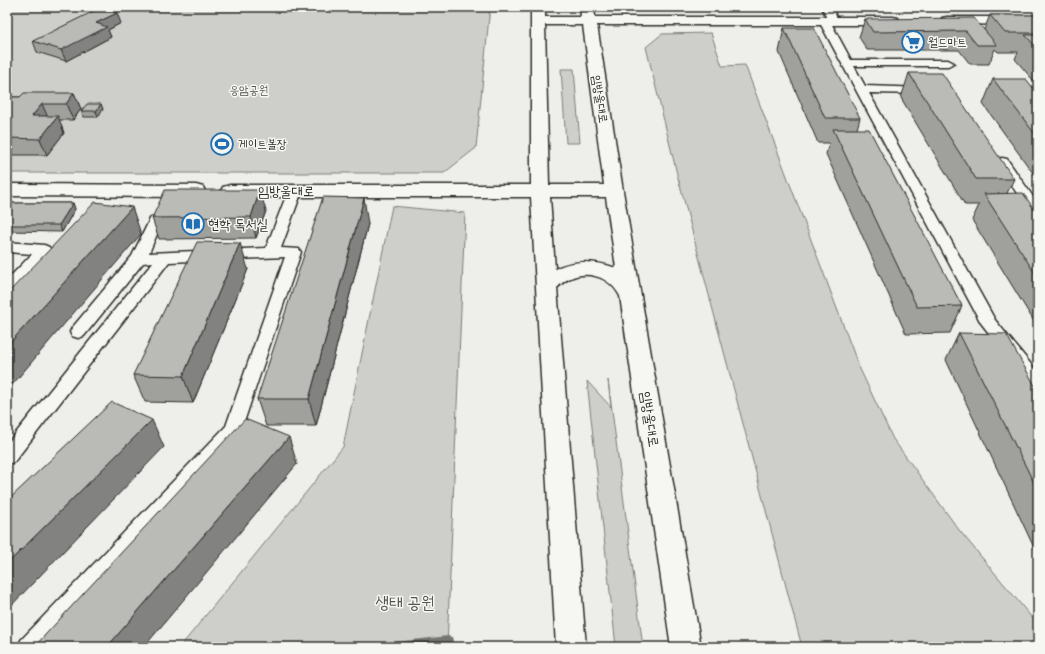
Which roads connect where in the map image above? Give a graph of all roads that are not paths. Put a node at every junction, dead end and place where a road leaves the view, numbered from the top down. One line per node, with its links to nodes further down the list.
1 (538, 14): 2 (main road); 15 (main road)
2 (588, 14): 3 (main road); 14 (main road, 임방울대로)
3 (828, 16): 4 (main road); 7 (lane)
4 (906, 21)
5 (937, 21): 6 (main road)
6 (1038, 22)
7 (847, 63): 8 (lane); 9 (lane)
8 (948, 63)
9 (862, 89): 10 (lane); 26 (lane)
10 (938, 92)
11 (993, 149): 16 (lane)
12 (7, 190): 13 (main road, 임방울대로)
13 (295, 191): 15 (main road, 임방울대로); 19 (lane)
14 (614, 191): 15 (main road, 임방울대로); 23 (main road, 임방울대로)
15 (540, 192): 24 (main road)
16 (1038, 214)
17 (156, 220): 21 (lane)
18 (7, 247): 22 (lane)
19 (272, 253): 20 (lane); 28 (lane)
20 (165, 257): 21 (lane); 27 (lane)
21 (139, 258): 25 (lane)
22 (7, 289)
23 (631, 296): 24 (main road); 30 (main road, 임방울대로)
24 (547, 298): 29 (main road)
25 (78, 332)
26 (1038, 386)
27 (7, 457)
28 (29, 647)
29 (571, 647)
30 (686, 647)

